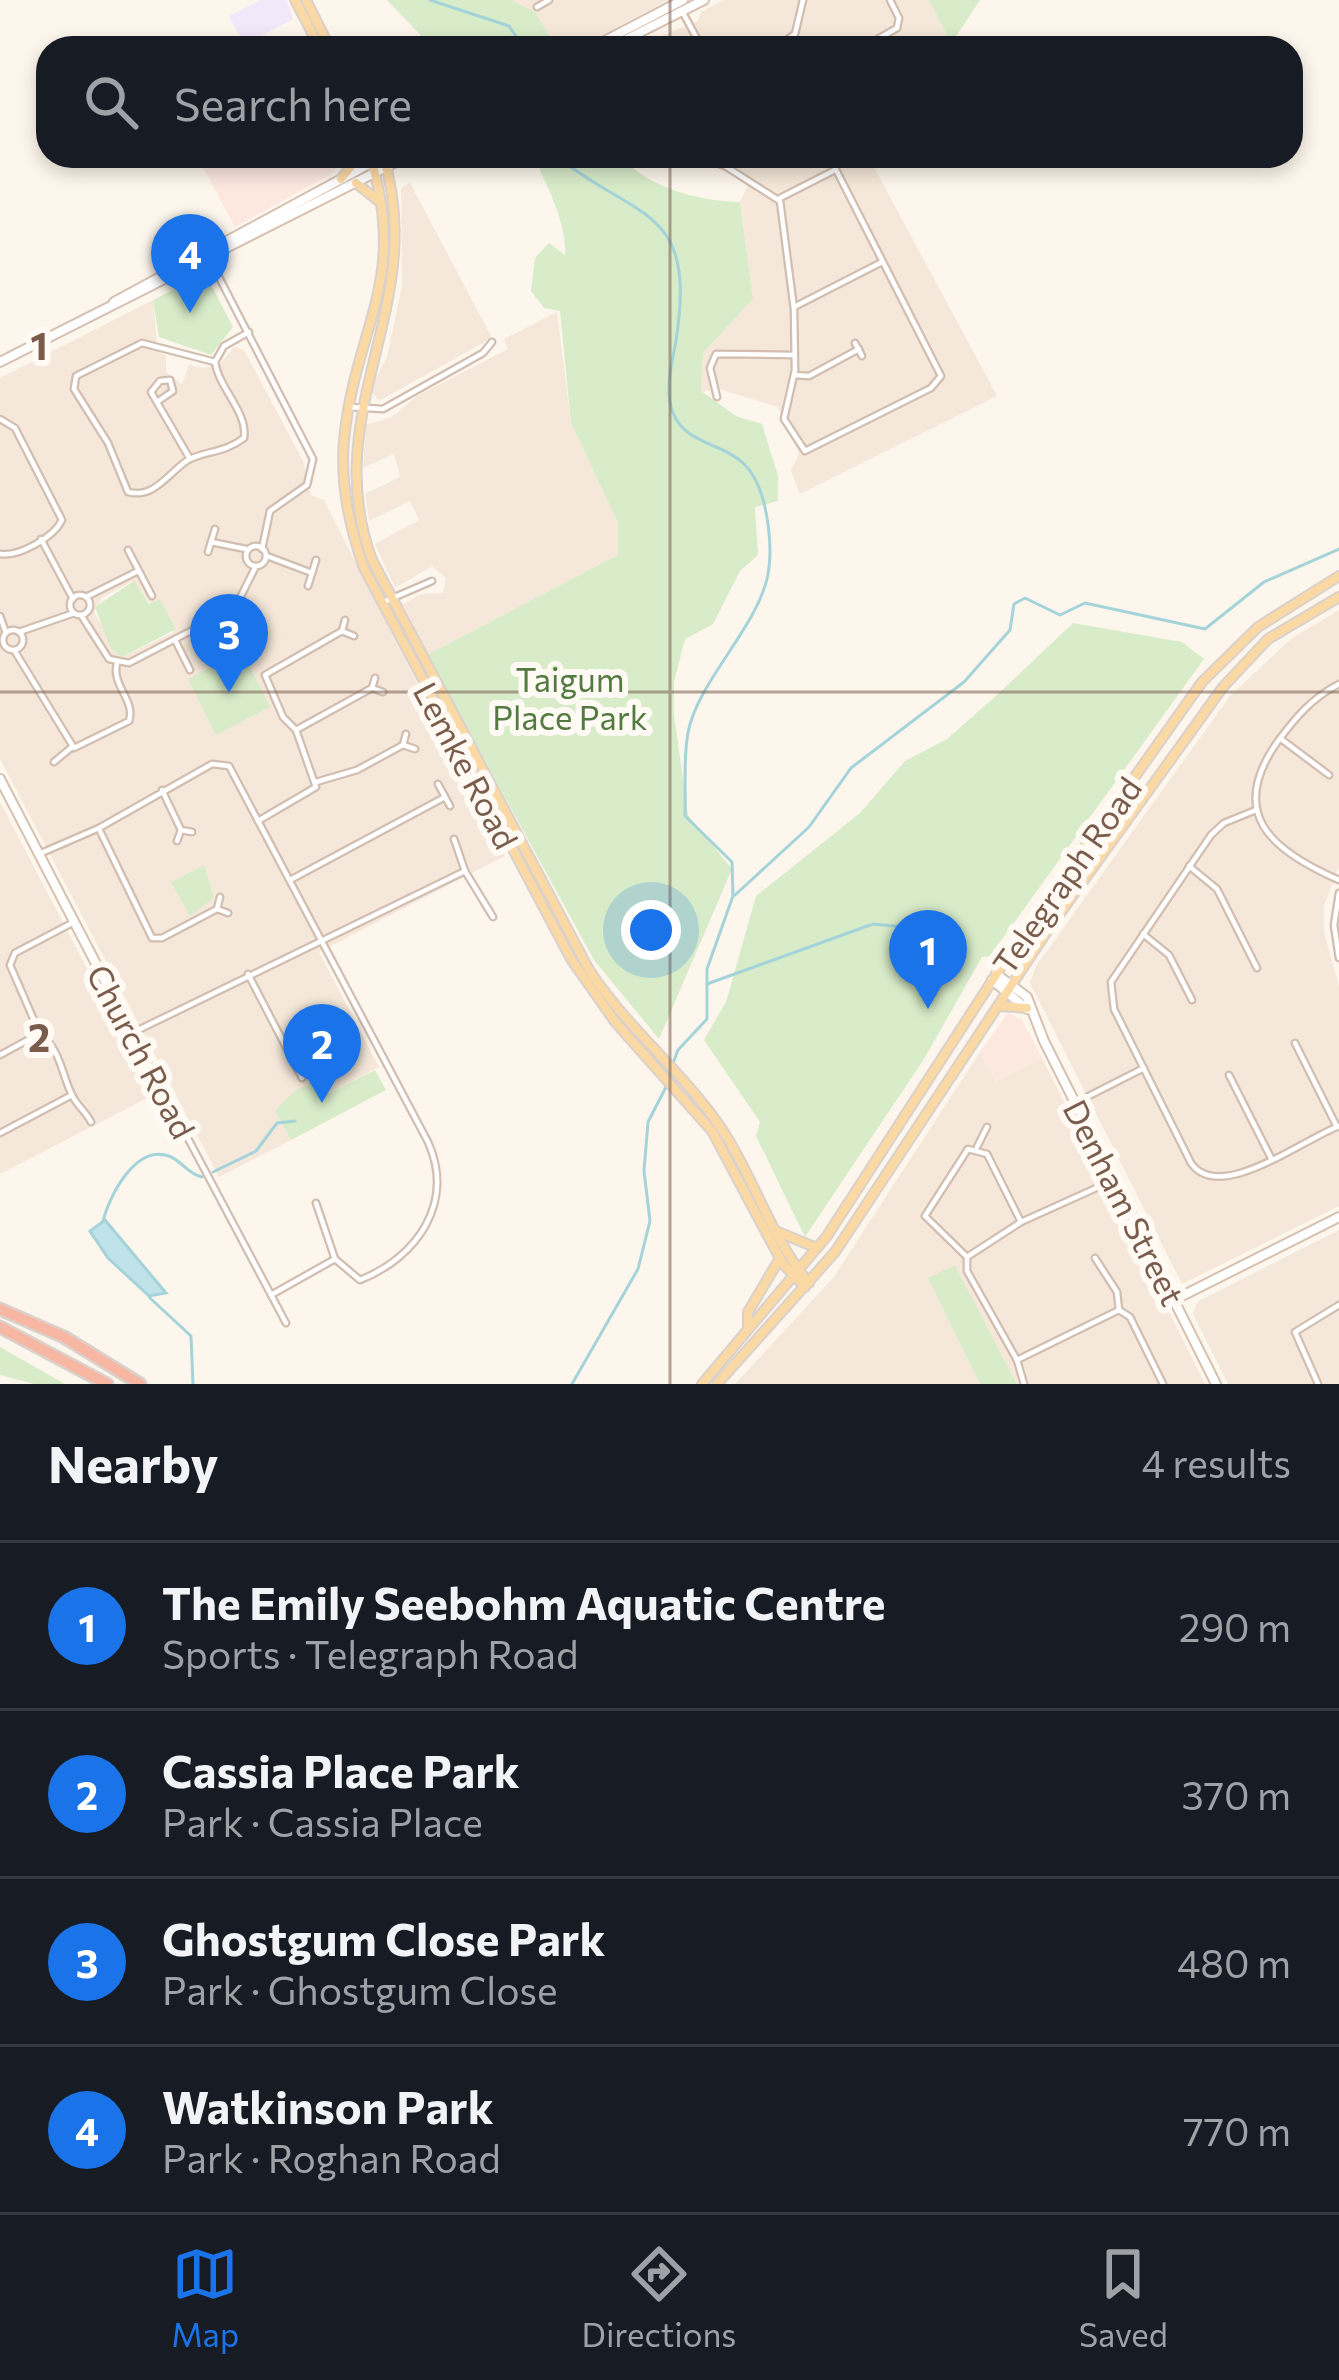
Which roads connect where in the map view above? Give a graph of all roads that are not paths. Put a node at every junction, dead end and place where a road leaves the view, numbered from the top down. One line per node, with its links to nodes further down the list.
1 (295, 0): 9 (main road)
2 (306, 0): 10 (main road)
3 (704, 0): 7 (street)
4 (803, 0): 14 (street)
5 (890, 0): 15 (street)
6 (552, 2): 8 (street)
7 (681, 4): 11 (street); 12 (street); 13 (street)
8 (537, 8)
9 (314, 36)
10 (324, 36)
11 (616, 36)
12 (629, 36)
13 (696, 36)
14 (792, 36)
15 (882, 36)
16 (349, 168): 24 (main road)
17 (364, 168): 24 (street)
18 (370, 168): 25 (street)
19 (374, 168): 27 (main road, Lemke Road)
20 (386, 168): 40 (main road, Lemke Road)
21 (728, 168): 26 (street)
22 (832, 168): 23 (street)
23 (833, 171): 26 (street); 29 (street)
24 (341, 178): 28 (street)
25 (356, 184): 27 (main road); 28 (street)
26 (779, 199): 30 (street)
27 (382, 204): 40 (main road, Lemke Road)
28 (208, 255): 31 (street); 35 (street)
29 (882, 262): 30 (street); 37 (street)
30 (794, 306): 34 (street)
31 (249, 332): 36 (street); 49 (street)
32 (492, 342): 40 (street)
33 (859, 350): 37 (street)
34 (794, 355): 37 (street); 38 (street)
35 (0, 362)
36 (215, 362): 42 (street); 42 (street)
37 (794, 375)
38 (717, 397)
39 (157, 402): 42 (street)
40 (354, 408): 60 (main road, Lemke Road)
41 (0, 418): 44 (street)
42 (190, 459)
43 (215, 529): 45 (street)
44 (41, 539): 48 (street); 58 (street)
45 (211, 542): 47 (street); 49 (street)
46 (128, 550): 51 (street)
47 (208, 552)
48 (0, 554)
49 (256, 556): 52 (street); 67 (street)
50 (316, 560): 52 (street)
51 (138, 571): 56 (street); 59 (street)
52 (312, 573): 55 (street)
53 (1339, 576): 112 (main road, Telegraph Road)
54 (432, 581): 60 (street)
55 (308, 586)
56 (152, 596)
57 (1339, 597): 113 (main road, Telegraph Road)
58 (73, 600): 59 (street); 61 (street); 62 (street)
59 (88, 600): 61 (street)
60 (386, 601): 127 (main road, Lemke Road)
61 (81, 613): 62 (street); 69 (street)
62 (61, 615): 68 (street)
63 (2, 619): 68 (street)
64 (345, 620): 65 (street)
65 (342, 631): 66 (street); 75 (street)
66 (354, 636)
67 (175, 640): 69 (street); 70 (street)
68 (10, 641): 79 (street)
69 (116, 664): 79 (street)
70 (190, 670)
71 (375, 678): 73 (street)
72 (1339, 684): 77 (street)
73 (372, 688): 74 (street); 75 (street)
74 (383, 692)
75 (296, 730): 84 (street)
76 (406, 734): 78 (street)
77 (1280, 738): 82 (street); 89 (street)
78 (403, 745): 80 (street); 84 (street)
79 (72, 747): 81 (street)
80 (415, 749)
81 (54, 761)
82 (1329, 775)
83 (0, 779): 96 (street, Church Road)
84 (316, 782): 90 (street)
85 (438, 784): 87 (street)
86 (162, 790): 90 (street); 91 (street); 92 (street)
87 (445, 796): 88 (street); 99 (street)
88 (450, 806)
89 (1256, 810): 97 (street); 100 (street)
90 (258, 821): 99 (street)
91 (99, 828): 96 (street); 103 (street)
92 (181, 830): 93 (street); 95 (street)
93 (192, 832)
94 (454, 839): 98 (street)
95 (177, 841)
96 (39, 854): 106 (street, Church Road)
97 (1189, 866): 107 (street); 110 (street)
98 (465, 871): 105 (street); 108 (street)
99 (290, 880): 108 (street)
100 (1339, 880)
101 (1339, 893): 109 (street)
102 (220, 897): 103 (street)
103 (217, 909): 104 (street)
104 (228, 914)
105 (493, 917)
106 (74, 922): 118 (street); 119 (street, Church Road)
107 (1141, 933): 114 (street); 122 (street)
108 (319, 938): 111 (street); 143 (street)
109 (1339, 958)
110 (1257, 968)
111 (248, 974): 119 (street); 124 (street)
112 (994, 977): 113 (street, Denham Street); 139 (main road, Telegraph Road)
113 (1011, 987): 115 (main road, Telegraph Road); 116 (street, Denham Street); 117 (street, Denham Street)
114 (1192, 1000)
115 (999, 1006): 116 (main road); 145 (main road, Telegraph Road)
116 (1027, 1008): 117 (street, Denham Street)
117 (1035, 1019): 126 (street, Denham Street)
118 (40, 1034): 121 (street); 125 (street)
119 (132, 1034): 146 (street, Church Road)
120 (1295, 1043): 130 (street)
121 (0, 1055)
122 (1144, 1069): 126 (street); 133 (street)
123 (1229, 1075): 133 (street)
124 (302, 1078)
125 (72, 1095): 128 (street); 131 (street)
126 (1075, 1103): 134 (street, Denham Street)
127 (699, 1108): 138 (main road, Lemke Road); 141 (main road, Lemke Road)
128 (91, 1122)
129 (987, 1123): 132 (street)
130 (1338, 1126): 133 (street)
131 (0, 1133)
132 (976, 1148): 137 (street); 140 (street)
133 (1270, 1158)
134 (1114, 1180): 137 (street); 147 (street, Denham Street)
135 (316, 1203): 143 (street)
136 (1338, 1220): 147 (street)
137 (1021, 1222): 140 (street)
138 (776, 1232): 139 (main road); 144 (main road, Lemke Road)
139 (818, 1248): 144 (main road, Telegraph Road)
140 (967, 1257): 154 (street)
141 (781, 1258): 144 (main road, Lemke Road); 153 (main road)
142 (1095, 1258): 150 (street)
143 (335, 1259): 146 (street)
144 (796, 1273): 145 (main road, Lemke Road); 153 (main road, Telegraph Road)
145 (807, 1285): 159 (main road, Telegraph Road)
146 (271, 1295): 151 (street, Church Road)
147 (1174, 1300): 162 (street, Denham Street)
148 (1339, 1305): 163 (street)
149 (0, 1309): 157 (highway)
150 (1119, 1310): 154 (street); 155 (street)
151 (286, 1323)
152 (0, 1327): 156 (highway)
153 (748, 1330): 158 (main road, Telegraph Road)
154 (1017, 1360): 160 (street)
155 (1161, 1381): 161 (street)
156 (107, 1384)
157 (140, 1384)
158 (702, 1384)
159 (717, 1384)
160 (1024, 1384)
161 (1147, 1384)
162 (1216, 1384)
163 (1318, 1384)

